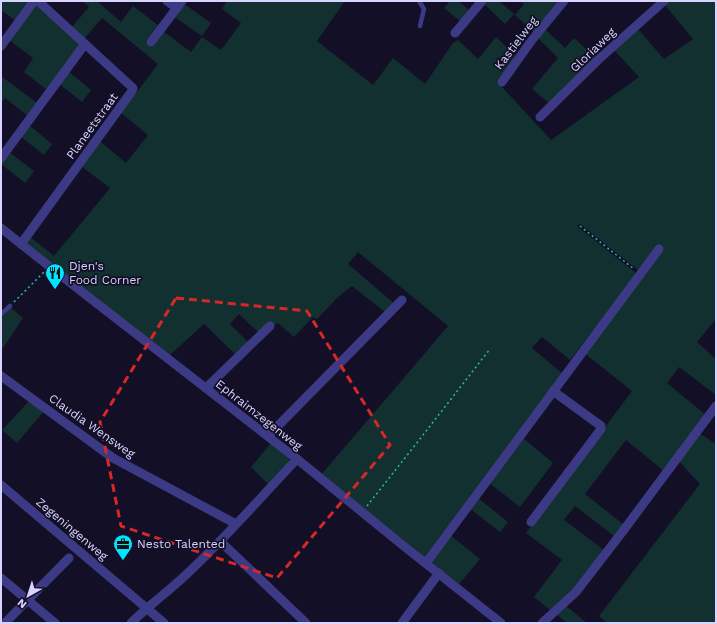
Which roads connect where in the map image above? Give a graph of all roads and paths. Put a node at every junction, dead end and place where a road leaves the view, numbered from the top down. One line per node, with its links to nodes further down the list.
1 (34, 1): 13 (street)
2 (38, 1): 12 (street, Planeetstraat)
3 (168, 1): 8 (street)
4 (419, 1): 9 (lane)
5 (482, 1): 10 (street)
6 (564, 1): 14 (street, Kastielweg)
7 (664, 1): 15 (street, Gloriaweg)
8 (179, 4): 11 (street)
9 (420, 26)
10 (455, 33)
11 (151, 42)
12 (85, 44): 16 (street); 19 (street, Planeetstraat)
13 (1, 46)
14 (502, 82)
15 (540, 117)
16 (1, 158)
17 (580, 226): 22 (path)
18 (1, 228): 19 (street, Ephraimzegenweg)
19 (21, 244): 21 (street, Ephraimzegenweg)
20 (659, 249): 22 (street)
21 (50, 267): 24 (path); 29 (street, Ephraimzegenweg)
22 (640, 274): 30 (street)
23 (402, 300): 32 (street)
24 (10, 306): 25 (lane)
25 (1, 314)
26 (270, 326): 29 (street)
27 (490, 349): 35 (path)
28 (1, 376): 37 (street, Claudia Wensweg)
29 (206, 388): 32 (street, Ephraimzegenweg)
30 (553, 391): 36 (street); 40 (street)
31 (716, 406): 52 (street)
32 (268, 436): 33 (street, Ephraimzegenweg)
33 (297, 459): 35 (street, Ephraimzegenweg); 37 (street)
34 (1, 485): 44 (street, Zegeningenweg)
35 (362, 512): 40 (street, Ephraimzegenweg)
36 (531, 522)
37 (236, 524): 38 (street)
38 (220, 541): 44 (street); 49 (street)
39 (69, 558): 43 (street)
40 (426, 563): 41 (street, Ephraimzegenweg)
41 (439, 573): 50 (street); 51 (street, Ephraimzegenweg)
42 (1, 578): 43 (street)
43 (28, 600): 45 (street); 46 (street)
44 (146, 608): 47 (street); 48 (street, Zegeningenweg)
45 (6, 623)
46 (55, 623)
47 (131, 623)
48 (164, 623)
49 (306, 623)
50 (402, 623)
51 (501, 623)
52 (542, 623)

